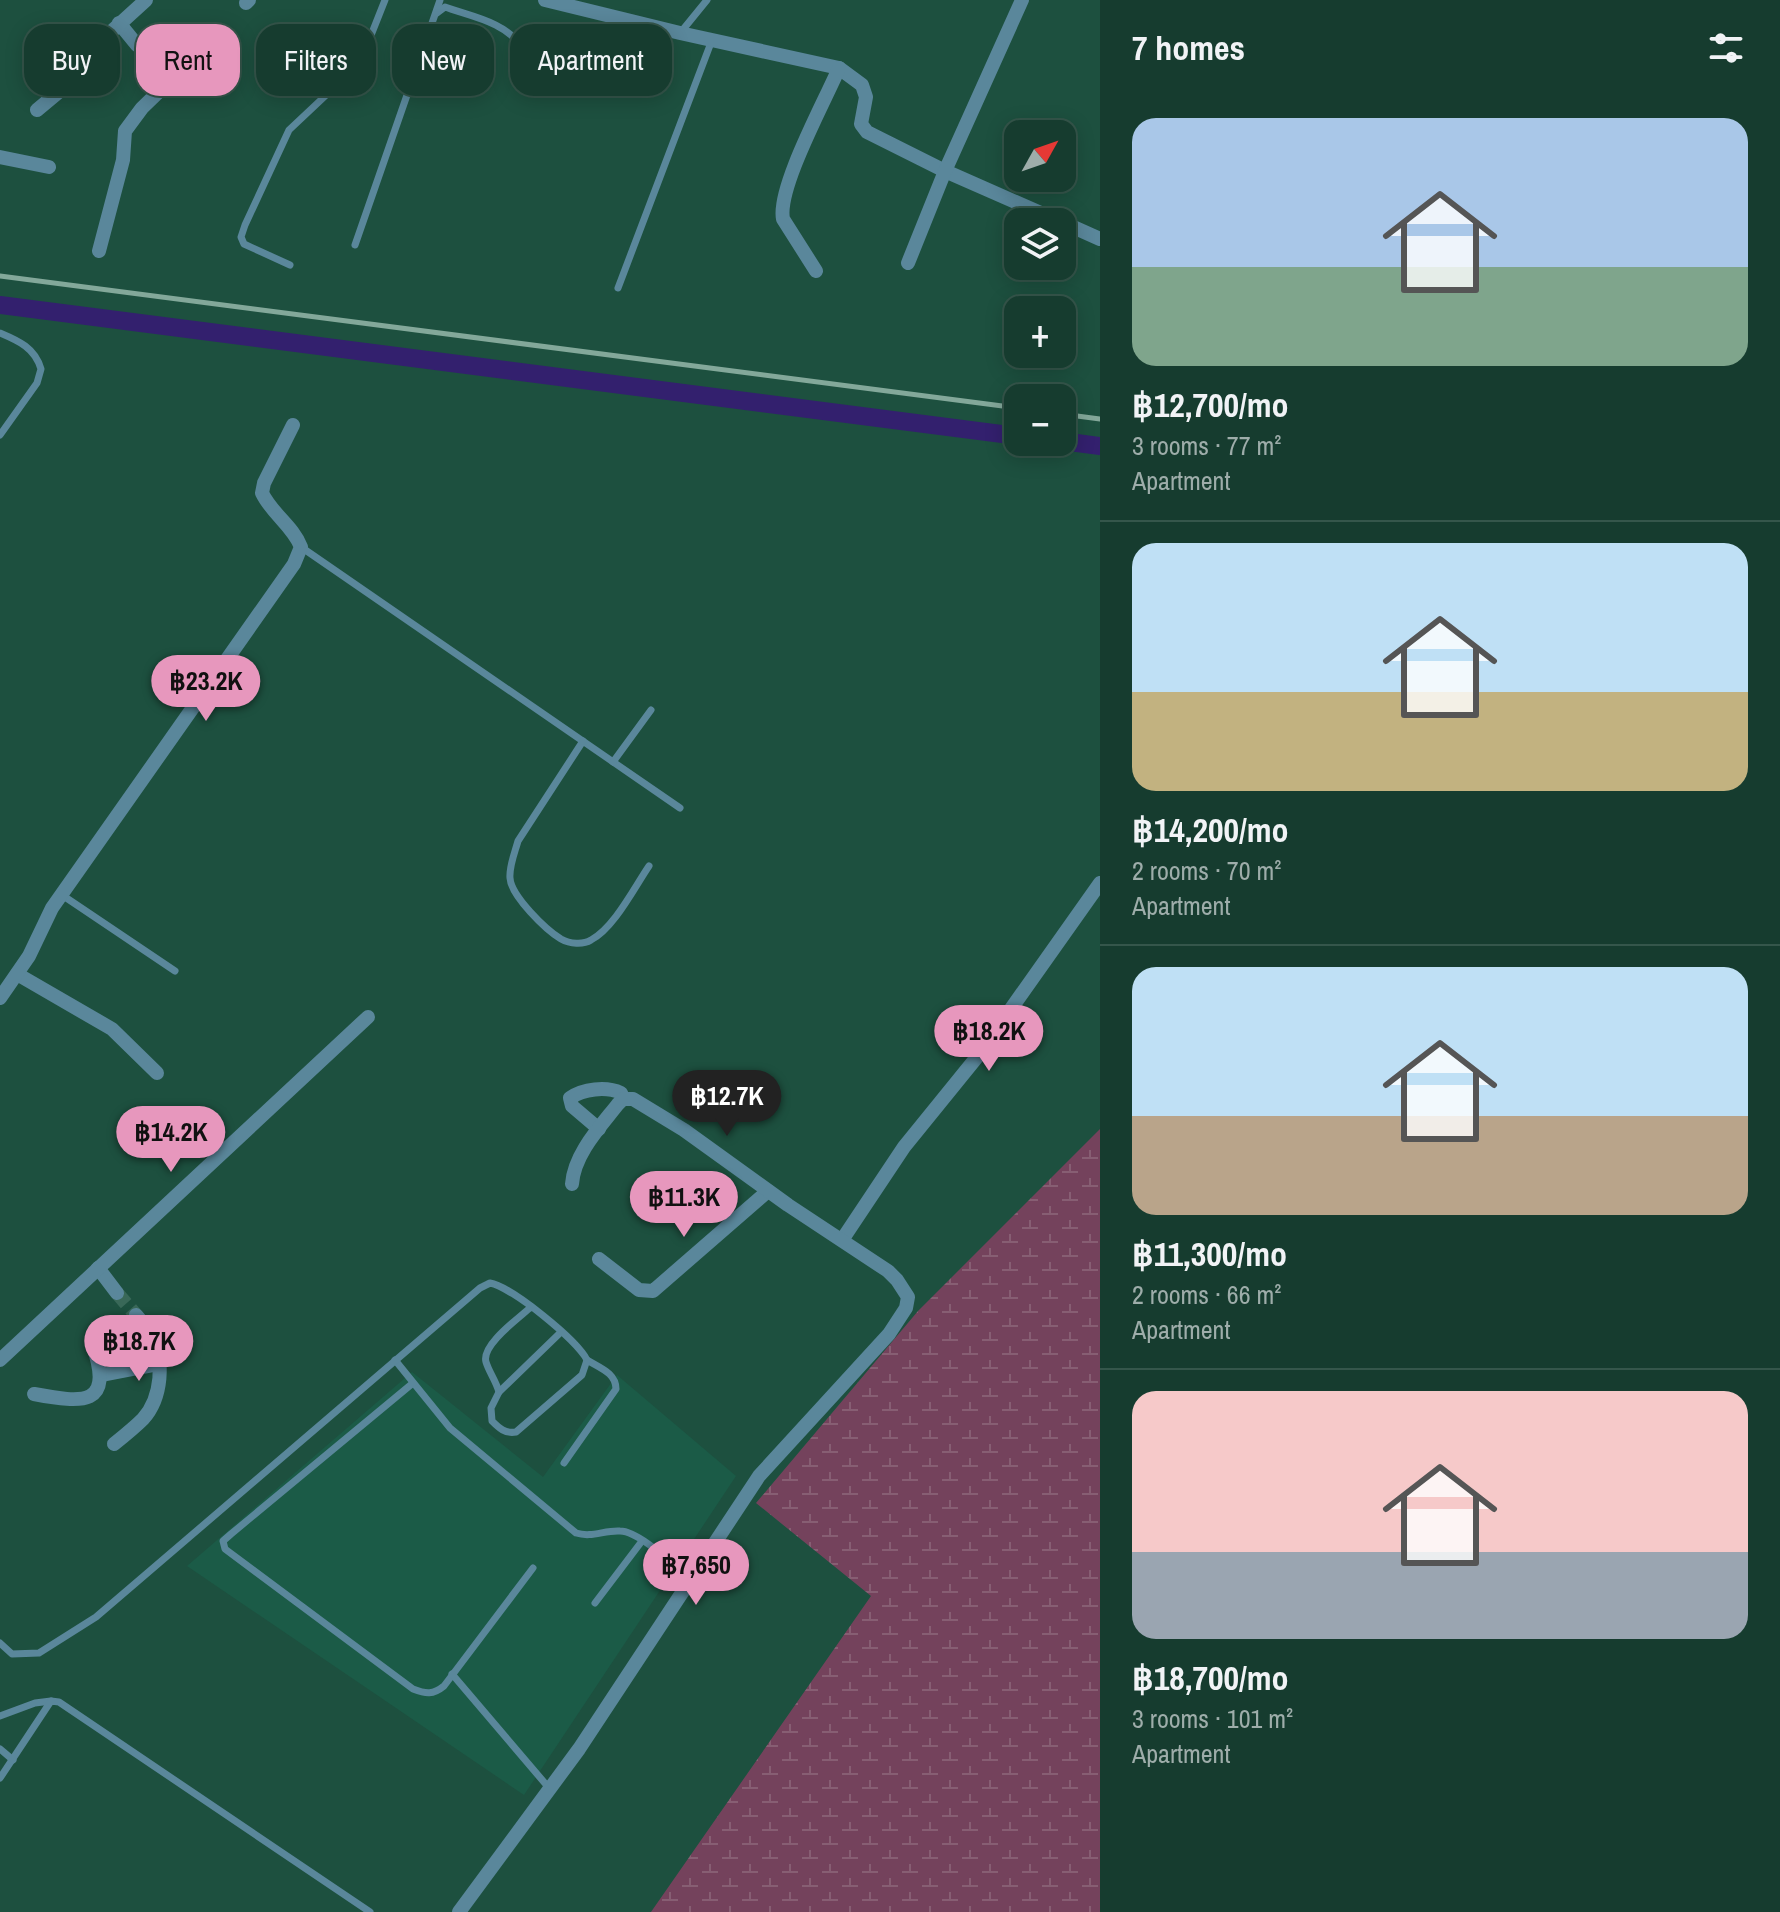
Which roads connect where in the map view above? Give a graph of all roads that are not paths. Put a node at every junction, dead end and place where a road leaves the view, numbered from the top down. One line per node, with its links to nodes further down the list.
1 (146, 0): 9 (street)
2 (385, 0): 24 (lane)
3 (440, 0): 8 (lane)
4 (545, 0): 7 (street)
5 (707, 0): 10 (lane)
6 (1022, 0): 17 (street)
7 (585, 5): 10 (street)
8 (435, 14): 11 (lane); 21 (lane)
9 (119, 23): 14 (street); 22 (street)
10 (680, 33): 12 (street)
11 (510, 35)
12 (712, 40): 13 (street); 26 (lane)
13 (839, 68): 17 (street); 25 (street)
14 (37, 110)
15 (0, 157): 16 (street)
16 (49, 167)
17 (945, 171): 18 (street); 23 (street)
18 (1030, 208)
19 (1076, 228): 20 (street)
20 (1100, 239)
21 (355, 245)
22 (99, 251)
23 (908, 263)
24 (290, 265)
25 (816, 271)
26 (618, 288)
27 (0, 333): 29 (lane)
28 (293, 425): 30 (street)
29 (0, 435)
30 (301, 547): 32 (lane); 37 (street)
31 (651, 710): 33 (lane)
32 (583, 741): 33 (lane); 35 (lane)
33 (613, 762): 34 (lane)
34 (680, 808)
35 (649, 866)
36 (1100, 883): 47 (street)
37 (62, 895): 38 (lane); 39 (street)
38 (175, 971)
39 (17, 974): 40 (street); 42 (street)
40 (0, 998)
41 (368, 1017): 49 (street)
42 (157, 1073)
43 (623, 1099): 44 (street); 44 (street); 46 (street)
44 (599, 1129): 45 (street)
45 (572, 1184)
46 (768, 1191): 47 (street); 48 (street)
47 (842, 1240): 67 (street)
48 (599, 1259)
49 (98, 1268): 50 (street); 55 (street)
50 (117, 1293)
51 (531, 1307): 53 (lane); 56 (lane); 61 (lane)
52 (136, 1315): 58 (street)
53 (561, 1332): 57 (lane); 61 (lane)
54 (93, 1346): 59 (street)
55 (0, 1360)
56 (395, 1360): 60 (lane); 69 (lane)
57 (587, 1360): 61 (lane); 64 (lane)
58 (159, 1364): 59 (street); 63 (street)
59 (102, 1375): 62 (street)
60 (413, 1383): 65 (lane); 70 (lane)
61 (499, 1392)
62 (34, 1394)
63 (114, 1444)
64 (564, 1463)
65 (642, 1541): 67 (lane); 68 (lane)
66 (533, 1568): 70 (lane)
67 (691, 1579): 76 (street)
68 (595, 1603)
69 (0, 1643)
70 (452, 1674): 76 (lane)
71 (51, 1701): 72 (lane); 74 (lane); 77 (lane)
72 (0, 1716)
73 (0, 1749): 74 (lane)
74 (13, 1760): 75 (lane)
75 (0, 1778)
76 (550, 1788): 78 (street)
77 (370, 1912)
78 (459, 1912)

